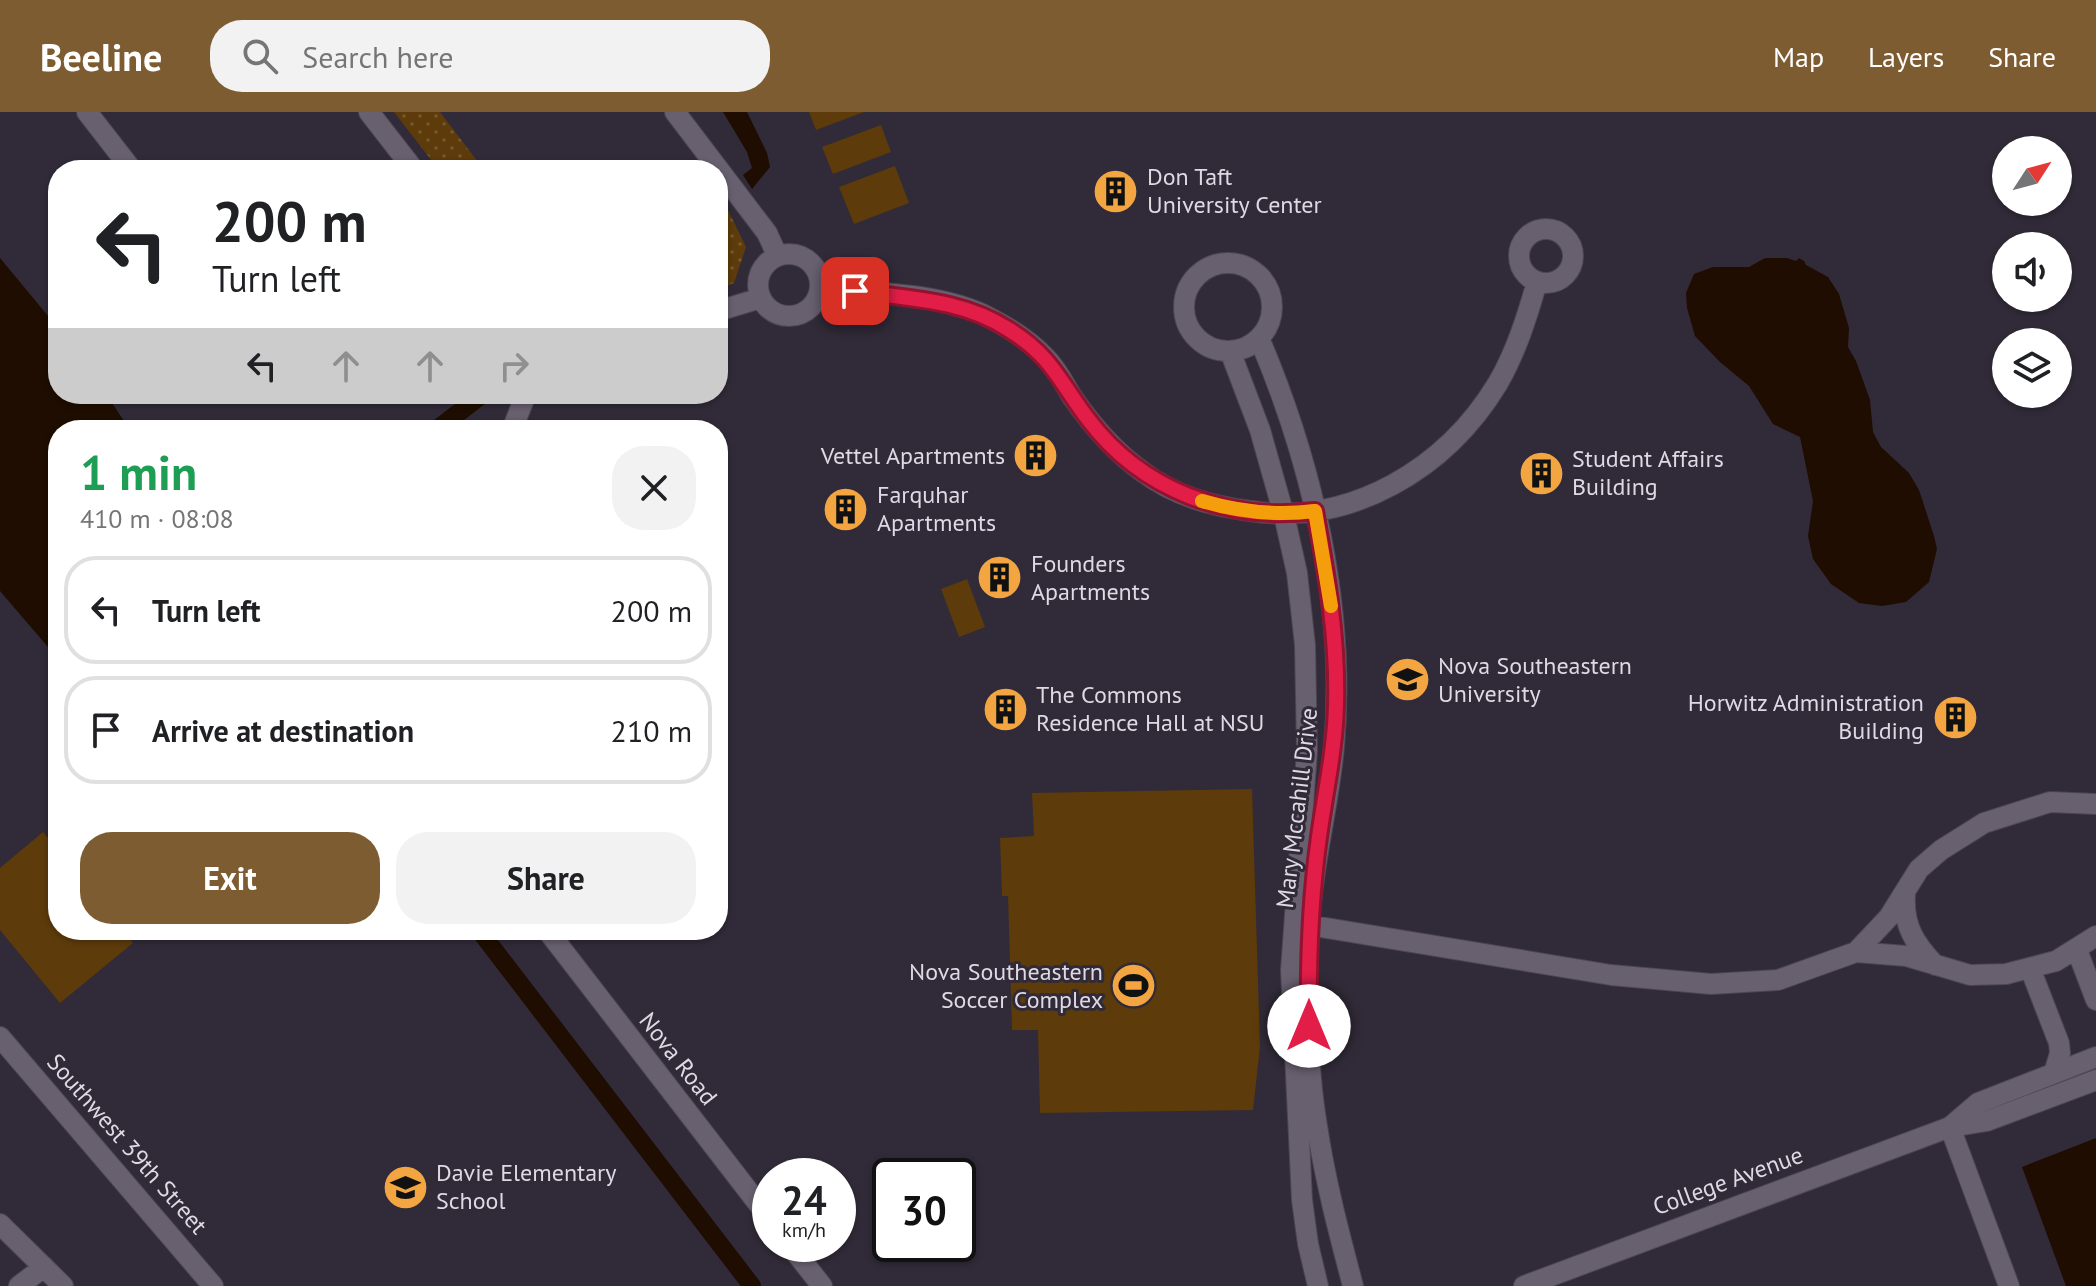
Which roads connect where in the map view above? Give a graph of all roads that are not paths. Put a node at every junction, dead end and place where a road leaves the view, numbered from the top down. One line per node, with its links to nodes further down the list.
1 (87, 112): 4 (street)
2 (369, 112): 5 (street)
3 (675, 112): 6 (street)
4 (124, 160)
5 (406, 160)
6 (711, 160)
7 (728, 182): 8 (street)
8 (777, 255): 10 (street); 11 (street)
9 (1537, 282): 15 (street)
10 (821, 289): 11 (street); 16 (street)
11 (761, 298): 12 (street)
12 (728, 308)
13 (1259, 338): 14 (street); 14 (street); 15 (street, Mary Mccahill Drive)
14 (1230, 351): 16 (street, Mary Mccahill Drive)
15 (1315, 511): 16 (street); 19 (street, Mary Mccahill Drive)
16 (1284, 515): 19 (street, Mary Mccahill Drive)
17 (2096, 804): 18 (street)
18 (1905, 895): 23 (street); 24 (street)
19 (1301, 923): 23 (street); 33 (street, Mary Mccahill Drive); 34 (street, Mary Mccahill Drive)
20 (2096, 936): 22 (street)
21 (555, 940): 32 (street, Nova Road)
22 (2077, 950): 25 (street); 26 (street)
23 (1856, 952): 24 (street)
24 (1935, 965): 25 (street)
25 (2030, 968): 29 (street)
26 (2096, 1000)
27 (0, 1037): 40 (street, Southwest 39th Street)
28 (2096, 1057): 29 (street, College Avenue)
29 (2054, 1073): 31 (street, College Avenue)
30 (2096, 1080): 31 (street, College Avenue)
31 (1950, 1127): 44 (street, College Avenue); 45 (street)
32 (752, 1196)
33 (1330, 1197): 34 (street); 43 (street, Mary Mccahill Drive)
34 (1302, 1200): 42 (street, Mary Mccahill Drive)
35 (0, 1224): 37 (street)
36 (803, 1262): 41 (street)
37 (44, 1267): 38 (street); 39 (street)
38 (19, 1286)
39 (63, 1286)
40 (213, 1286)
41 (822, 1286)
42 (1318, 1286)
43 (1353, 1286)
44 (1524, 1286)
45 (2009, 1286)

